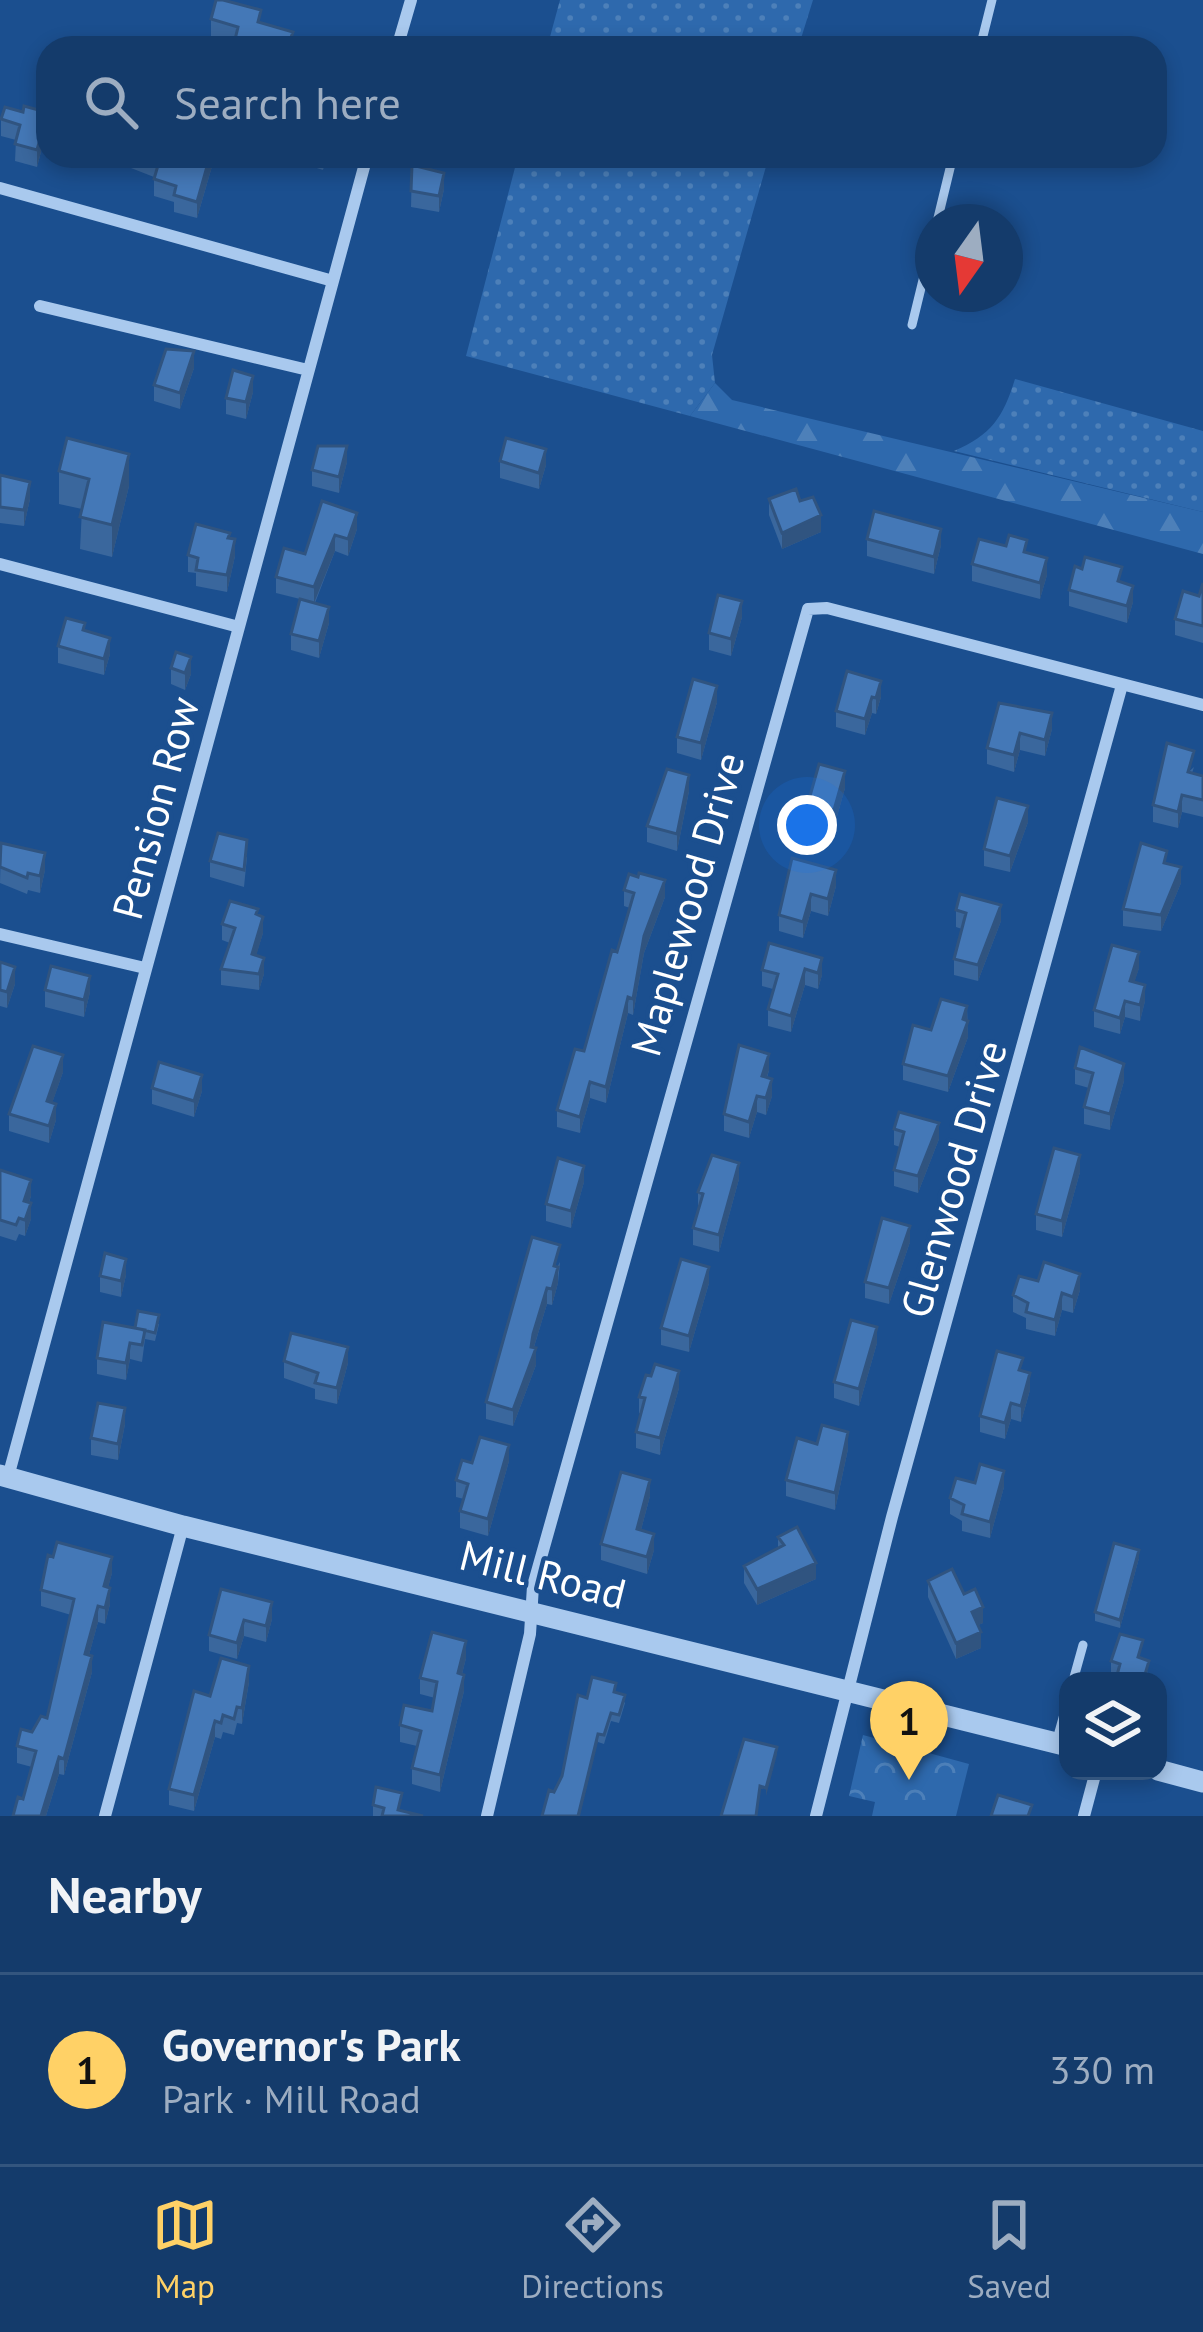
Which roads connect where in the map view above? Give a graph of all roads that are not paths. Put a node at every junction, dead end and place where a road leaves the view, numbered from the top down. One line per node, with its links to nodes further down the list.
1 (411, 0): 3 (street)
2 (992, 0): 4 (lane)
3 (400, 36)
4 (983, 36)
5 (364, 168): 9 (street, Pension Row)
6 (950, 168): 8 (lane)
7 (0, 188): 9 (street)
8 (941, 204)
9 (333, 281): 13 (street, Pension Row)
10 (40, 306): 13 (street)
11 (915, 312): 12 (lane)
12 (912, 325)
13 (308, 370): 15 (street, Pension Row)
14 (0, 564): 15 (street)
15 (239, 626): 19 (street, Pension Row)
16 (1122, 685): 17 (street, Maplewood Drive); 22 (street, Maplewood Drive); 25 (street, Glenwood Drive)
17 (1203, 705)
18 (0, 934): 19 (street)
19 (145, 968): 20 (street, Pension Row)
20 (4, 1476): 21 (street, Mill Road)
21 (183, 1526): 22 (street, Mill Road); 30 (street)
22 (529, 1611): 25 (street, Mill Road); 31 (street)
23 (1083, 1645): 24 (lane)
24 (1076, 1672)
25 (845, 1690): 26 (street, Mill Road); 32 (street, Glenwood Drive)
26 (1059, 1743)
27 (1167, 1772): 29 (street)
28 (1094, 1780): 33 (street)
29 (1203, 1782)
30 (105, 1816)
31 (487, 1816)
32 (816, 1816)
33 (1084, 1816)

